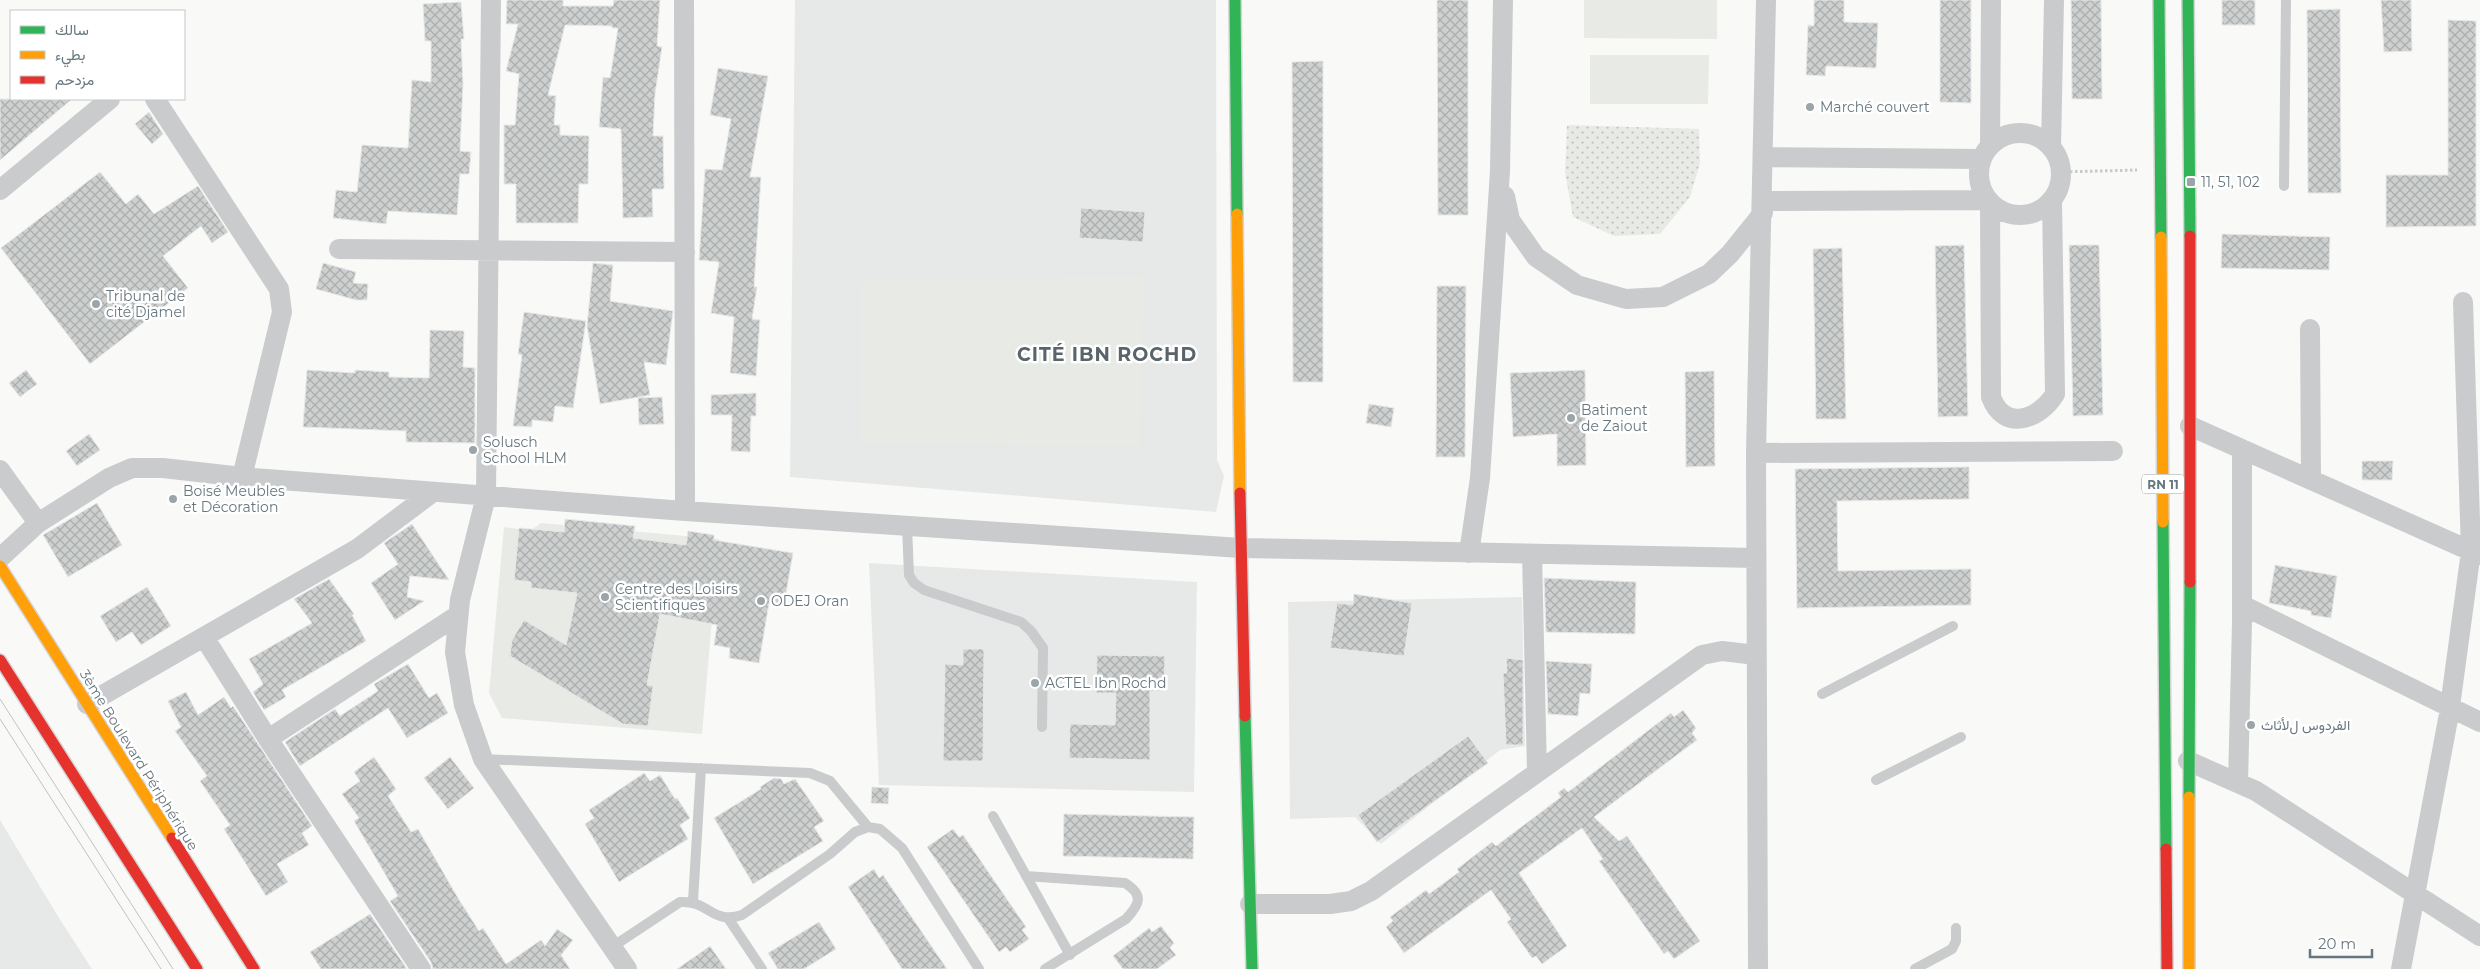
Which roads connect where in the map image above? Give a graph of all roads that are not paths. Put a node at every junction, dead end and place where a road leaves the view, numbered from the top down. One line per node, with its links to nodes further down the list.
1 (491, 0): 23 (street)
2 (684, 0): 24 (street)
3 (1235, 0): 39 (main road)
4 (1503, 0): 16 (street)
5 (1766, 0): 15 (street)
6 (1991, 0): 14 (street)
7 (2054, 0): 13 (street)
8 (2158, 0): 86 (main road, RN 11)
9 (2188, 0): 27 (main road, RN 11)
10 (2286, 0): 17 (lane)
11 (109, 100): 18 (street)
12 (155, 100): 32 (street)
13 (2051, 147): 14 (street); 19 (street)
14 (1986, 152): 15 (street); 20 (street)
15 (1764, 157): 21 (street)
16 (1500, 171): 21 (street); 40 (street)
17 (2284, 186)
18 (0, 190)
19 (2052, 200): 20 (street); 20 (street)
20 (1989, 201): 21 (street)
21 (1763, 207): 30 (street)
22 (339, 249): 23 (street)
23 (488, 251): 24 (street); 35 (street)
24 (685, 252): 36 (street)
25 (2463, 302): 41 (street)
26 (2310, 329): 33 (street)
27 (2190, 426): 28 (street); 60 (main road, RN 11)
28 (2242, 450): 33 (street); 46 (street)
29 (2113, 451): 30 (street)
30 (1756, 454): 44 (street)
31 (0, 470): 37 (street)
32 (242, 476): 34 (street); 37 (street)
33 (2311, 480): 41 (street)
34 (433, 492): 35 (street); 49 (street)
35 (486, 496): 36 (street); 47 (street)
36 (685, 511): 38 (street)
37 (38, 523): 43 (street)
38 (907, 526): 39 (street); 56 (lane)
39 (1241, 548): 40 (street); 70 (main road)
40 (1469, 553): 42 (street)
41 (2475, 553): 54 (street)
42 (1532, 554): 44 (street); 62 (street)
43 (0, 558)
44 (1756, 558): 50 (street)
45 (0, 566): 53 (main road, 3ème Boulevard Périphérique)
46 (2242, 605): 54 (street); 64 (street)
47 (458, 615): 58 (street); 59 (street)
48 (1953, 626): 52 (lane)
49 (204, 637): 53 (street); 58 (street)
50 (1756, 655): 62 (street); 84 (street)
51 (0, 660): 76 (main road)
52 (1822, 694)
53 (86, 704): 77 (main road, 3ème Boulevard Périphérique)
54 (2450, 707): 55 (street); 68 (street)
55 (2480, 722)
56 (1042, 727)
57 (1961, 737): 63 (lane)
58 (268, 739): 78 (street)
59 (483, 759): 61 (lane); 74 (street)
60 (2188, 761): 64 (street); 87 (main road, RN 11)
61 (701, 768): 66 (lane); 69 (lane)
62 (1537, 772): 70 (street)
63 (1876, 780)
64 (2238, 783): 68 (street)
65 (993, 816): 67 (lane)
66 (868, 827): 71 (lane); 81 (lane)
67 (1026, 876): 75 (lane); 75 (lane)
68 (2416, 896): 73 (street); 88 (street)
69 (693, 901): 71 (lane); 74 (lane)
70 (1250, 904): 83 (main road)
71 (728, 918): 80 (lane)
72 (1956, 928): 85 (lane)
73 (2480, 936)
74 (612, 947): 79 (street)
75 (1070, 955): 82 (lane)
76 (197, 969)
77 (254, 969)
78 (421, 969)
79 (627, 969)
80 (762, 969)
81 (979, 969)
82 (1045, 969)
83 (1252, 969)
84 (1758, 969)
85 (1915, 969)
86 (2167, 969)
87 (2189, 969)
88 (2400, 969)

